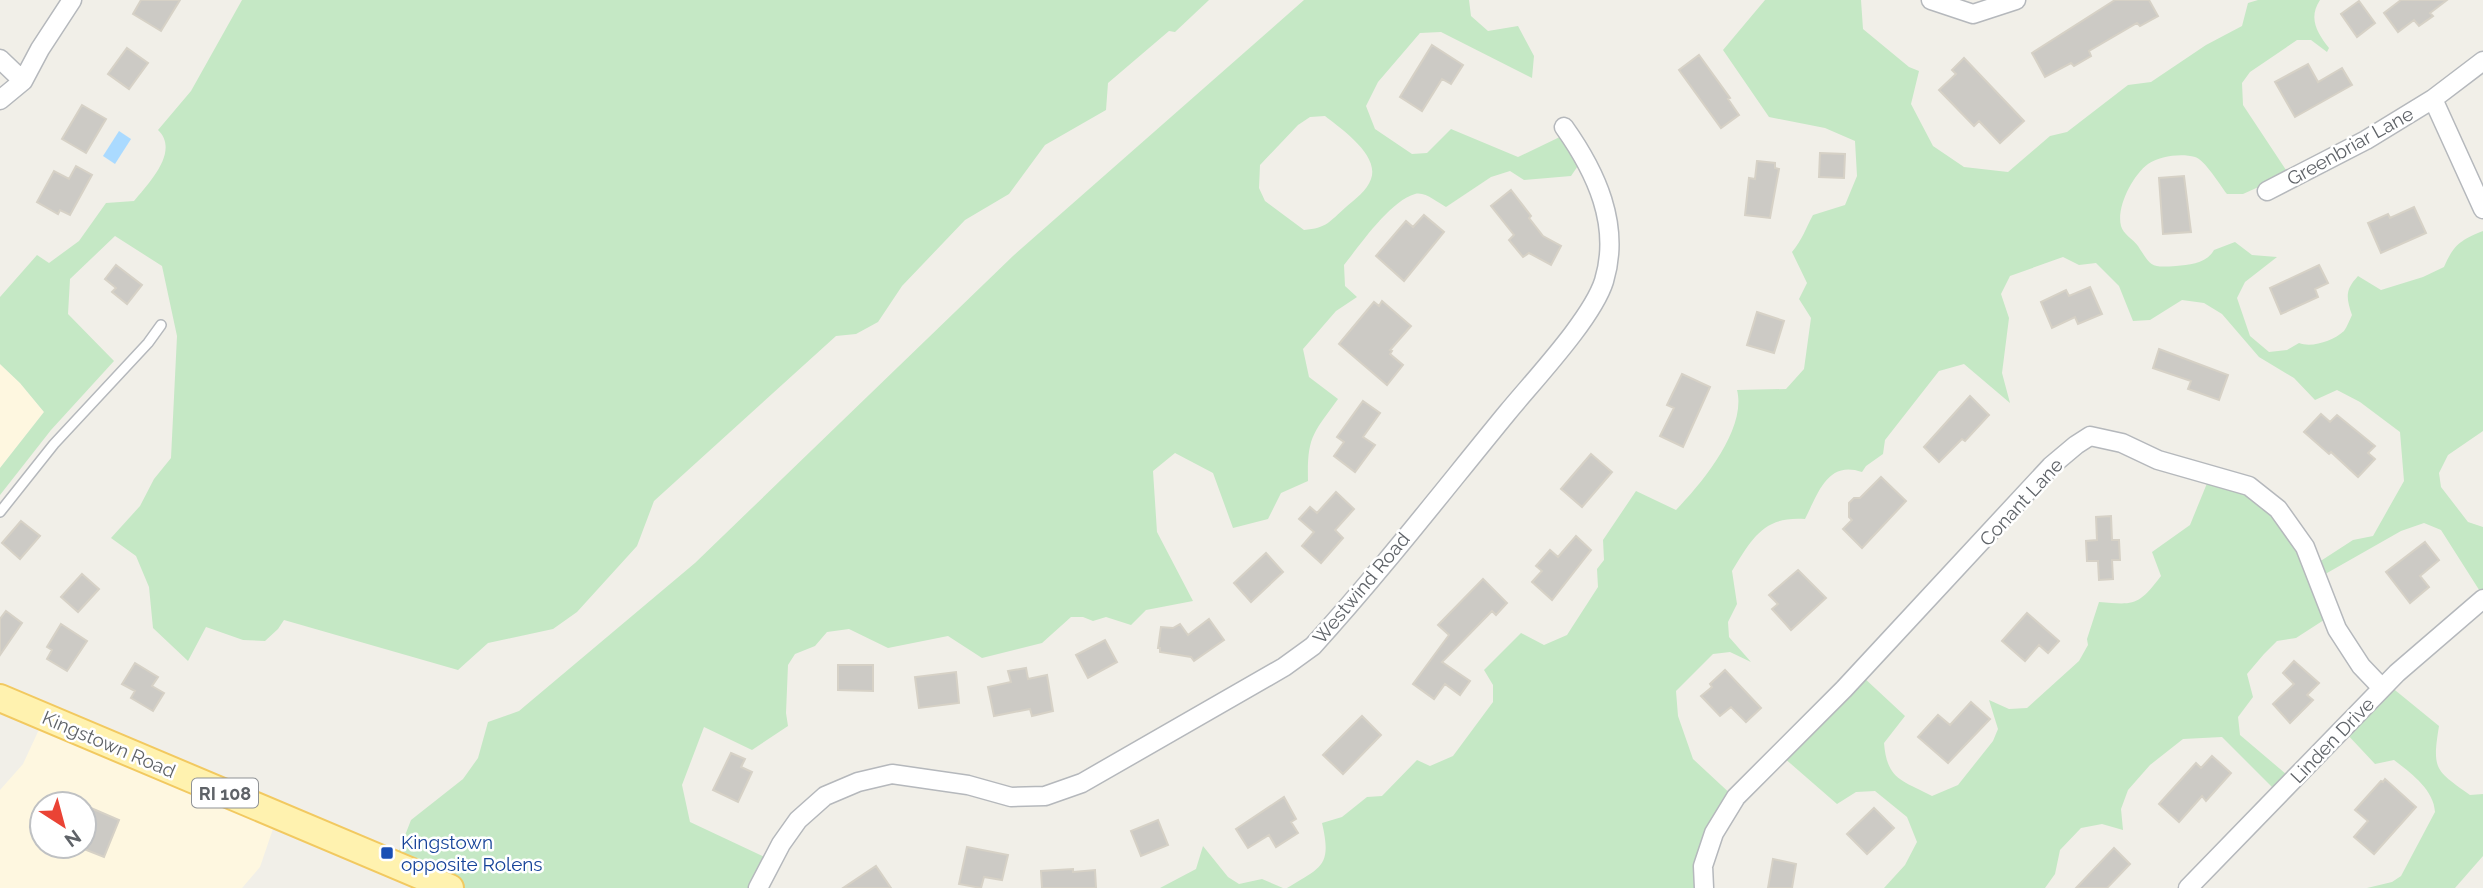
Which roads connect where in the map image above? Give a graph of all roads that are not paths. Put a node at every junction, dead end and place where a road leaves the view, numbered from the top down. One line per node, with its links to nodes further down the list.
1 (72, 0): 6 (street)
2 (1931, 0): 3 (street)
3 (2016, 0)
4 (0, 59): 6 (street)
5 (2483, 61): 7 (street, Greenbriar Lane)
6 (23, 81): 8 (street)
7 (2433, 99): 10 (street, Greenbriar Lane); 11 (street)
8 (0, 100)
9 (1564, 127): 18 (street, Westwind Road)
10 (2267, 191)
11 (2483, 209)
12 (161, 325): 13 (lane)
13 (0, 512)
14 (2483, 599): 15 (street, Linden Drive)
15 (2382, 688): 19 (street, Conant Lane); 20 (street, Linden Drive)
16 (0, 698): 17 (main road, Kingstown Road / RI 108)
17 (440, 886)
18 (758, 888)
19 (1704, 888)
20 (2188, 888)

